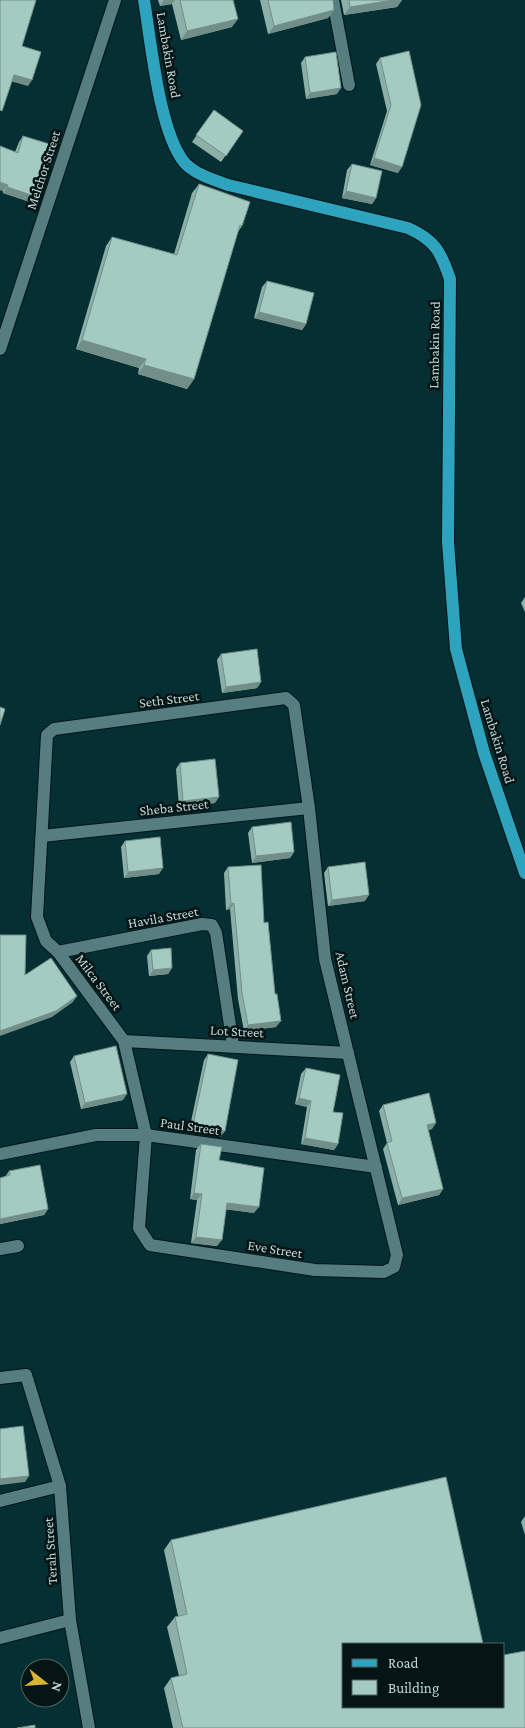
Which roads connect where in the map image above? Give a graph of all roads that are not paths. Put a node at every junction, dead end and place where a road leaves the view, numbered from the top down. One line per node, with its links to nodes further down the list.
1 (116, 0): 5 (street, Melchor Street)
2 (144, 0): 10 (main road, Lambakin Road)
3 (332, 0): 4 (street)
4 (349, 85)
5 (0, 349)
6 (294, 705): 7 (street, Seth Street); 8 (street, Adam Street)
7 (47, 735): 9 (street, Milca Street)
8 (309, 808): 9 (street, Sheba Street); 14 (street, Adam Street)
9 (42, 836): 11 (street, Milca Street)
10 (525, 872)
11 (58, 952): 12 (street, Milca Street); 13 (street, Havila Street)
12 (124, 1040): 13 (street, Lot Street); 15 (street, Milca Street)
13 (233, 1045): 14 (street, Lot Street)
14 (348, 1053): 17 (street, Adam Street)
15 (146, 1135): 16 (street, Paul Street); 17 (street, Paul Street); 18 (street, Milca Street)
16 (0, 1154)
17 (376, 1167): 21 (street, Adam Street)
18 (150, 1245): 21 (street, Eve Street)
19 (18, 1246): 20 (street)
20 (0, 1249)
21 (394, 1267)
22 (0, 1378): 23 (street, Terah Street)
23 (60, 1486): 24 (street); 25 (street, Terah Street)
24 (0, 1501)
25 (70, 1620): 26 (street); 27 (street, Terah Street)
26 (0, 1638)
27 (89, 1728)

